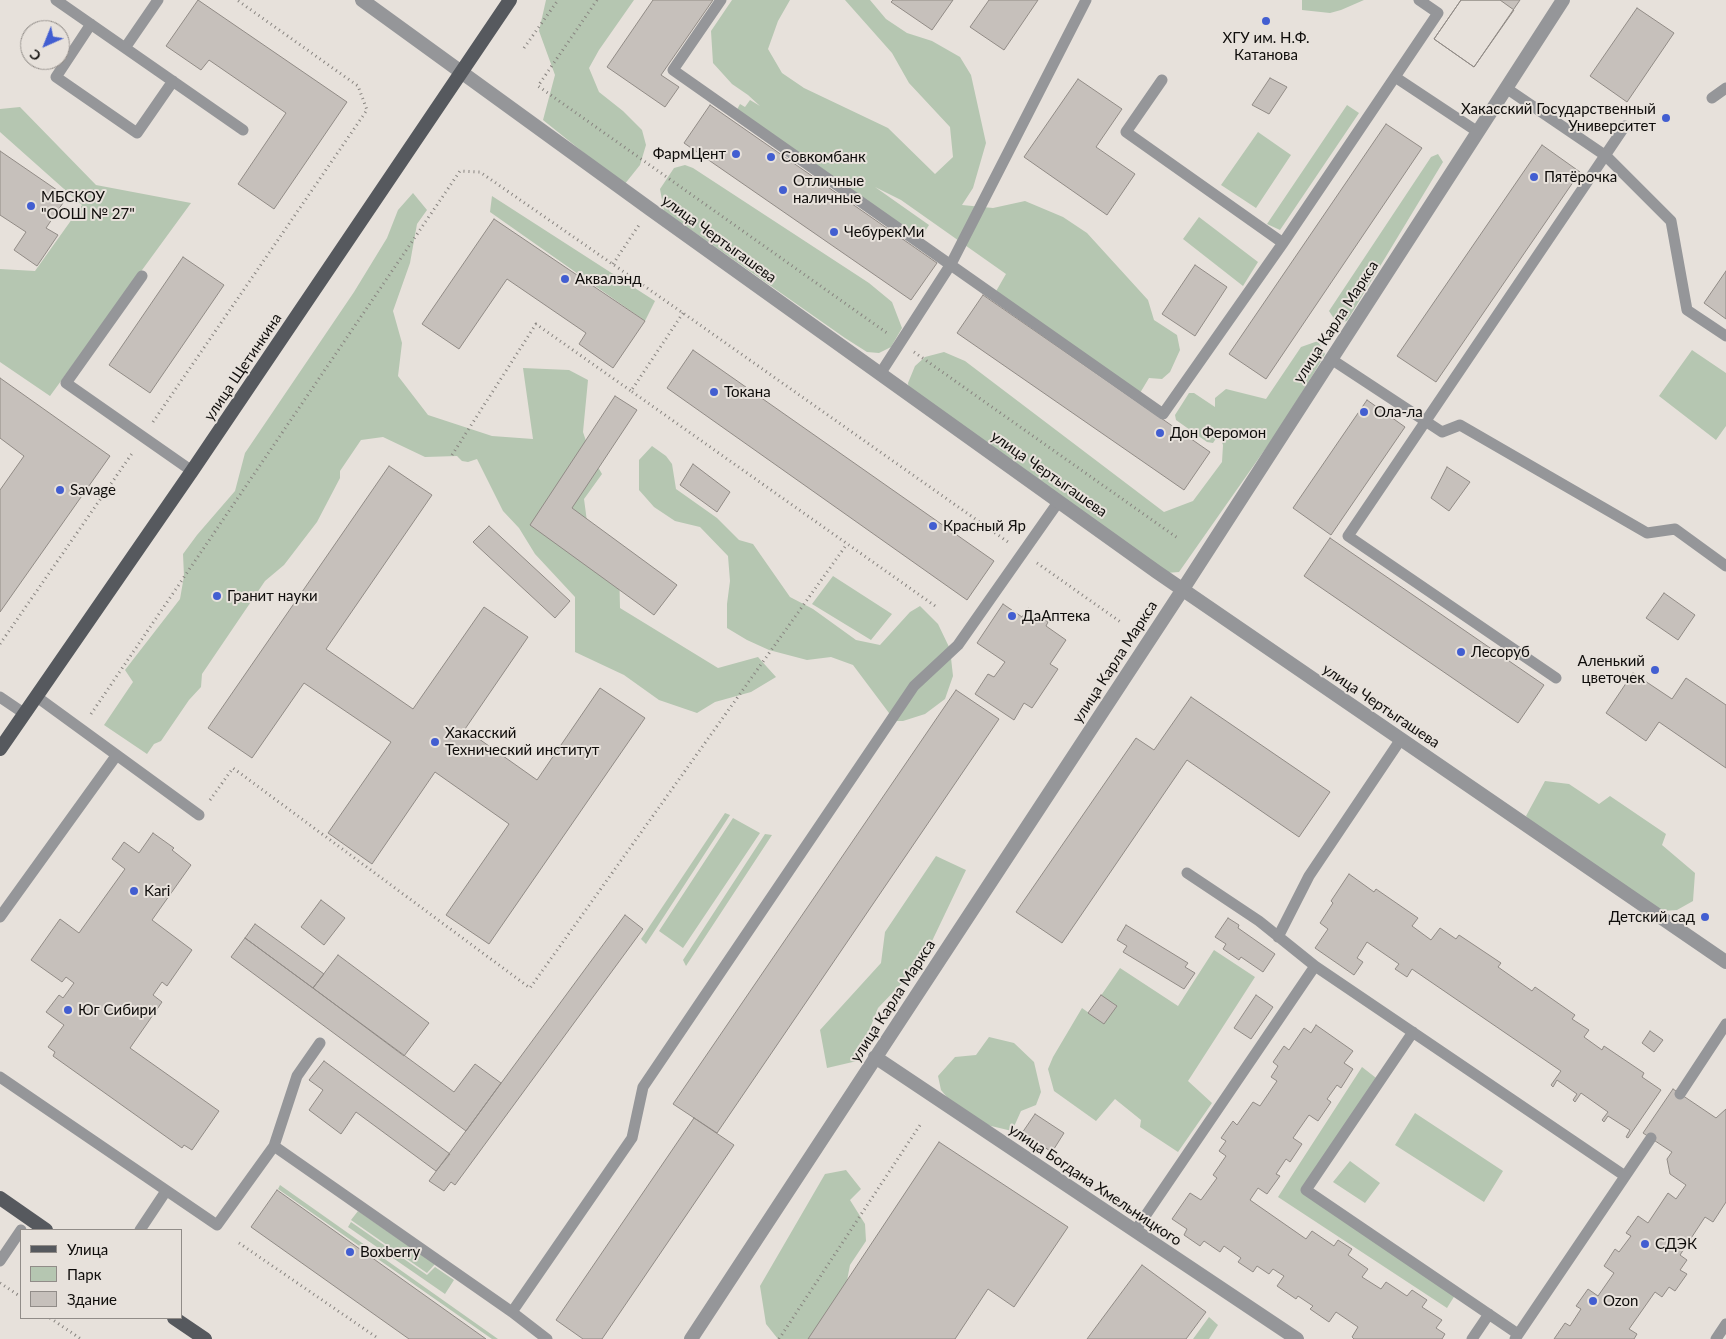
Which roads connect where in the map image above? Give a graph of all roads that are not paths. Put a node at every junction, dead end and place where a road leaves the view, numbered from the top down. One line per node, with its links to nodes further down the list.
1 (56, 0): 9 (lane)
2 (158, 0): 10 (lane)
3 (362, 0): 11 (street, улица Чертыгашева)
4 (510, 0): 11 (main road, улица Щетинкина)
5 (721, 0): 23 (lane)
6 (1086, 0): 23 (lane)
7 (1419, 0): 12 (lane)
8 (1563, 0): 15 (street, улица Карла Маркса)
9 (91, 24): 10 (lane); 14 (lane)
10 (125, 48): 14 (lane)
11 (462, 73): 27 (street, улица Чертыгашева); 29 (main road, улица Щетинкина)
12 (1395, 77): 20 (lane); 22 (lane)
13 (1162, 80): 22 (lane)
14 (173, 81): 19 (lane)
15 (1506, 88): 20 (street, улица Карла Маркса); 21 (lane)
16 (1726, 88): 17 (lane)
17 (1712, 98)
18 (1626, 126): 21 (lane)
19 (243, 130)
20 (1478, 132): 26 (street, улица Карла Маркса)
21 (1606, 156): 25 (lane); 28 (lane)
22 (1283, 243): 23 (lane)
23 (951, 264): 27 (lane)
24 (142, 276): 29 (lane)
25 (1726, 336)
26 (1331, 359): 28 (lane); 32 (street, улица Карла Маркса)
27 (880, 374): 30 (street, улица Чертыгашева)
28 (1425, 421): 31 (lane); 33 (lane)
29 (192, 471): 35 (main road, улица Щетинкина)
30 (1059, 501): 32 (street, улица Чертыгашева); 63 (lane)
31 (1726, 566)
32 (1183, 589): 37 (street, улица Чертыгашева); 49 (street, улица Карла Маркса)
33 (1556, 678)
34 (0, 697): 36 (lane)
35 (37, 697): 36 (main road, улица Щетинкина); 39 (lane)
36 (25, 714): 38 (main road, улица Щетинкина)
37 (1401, 739): 43 (lane); 44 (street, улица Чертыгашева)
38 (0, 749)
39 (116, 756): 40 (lane); 42 (lane)
40 (199, 815)
41 (1187, 873): 43 (lane)
42 (0, 917)
43 (1278, 937): 45 (lane)
44 (1726, 962)
45 (1314, 966): 47 (lane); 60 (lane)
46 (1726, 1024): 51 (lane)
47 (1413, 1032): 54 (lane); 64 (lane)
48 (320, 1043): 53 (lane)
49 (875, 1058): 60 (street, улица Богдана Хмельницкого); 70 (street, улица Карла Маркса)
50 (0, 1076): 55 (lane)
51 (1680, 1094)
52 (1651, 1138): 54 (lane)
53 (274, 1146): 55 (lane); 63 (lane)
54 (1625, 1176): 67 (lane)
55 (166, 1191): 59 (lane)
56 (0, 1198): 57 (main road)
57 (24, 1227): 58 (main road)
58 (39, 1229)
59 (141, 1229)
60 (1135, 1231): 71 (street, улица Богдана Хмельницкого)
61 (20, 1233): 62 (lane)
62 (0, 1261)
63 (512, 1312): 69 (lane)
64 (1489, 1314): 67 (lane); 72 (lane)
65 (175, 1319): 68 (main road)
66 (1726, 1324): 73 (lane)
67 (1517, 1336)
68 (205, 1339)
69 (547, 1339)
70 (691, 1339)
71 (1297, 1339)
72 (1472, 1339)
73 (1716, 1339)

